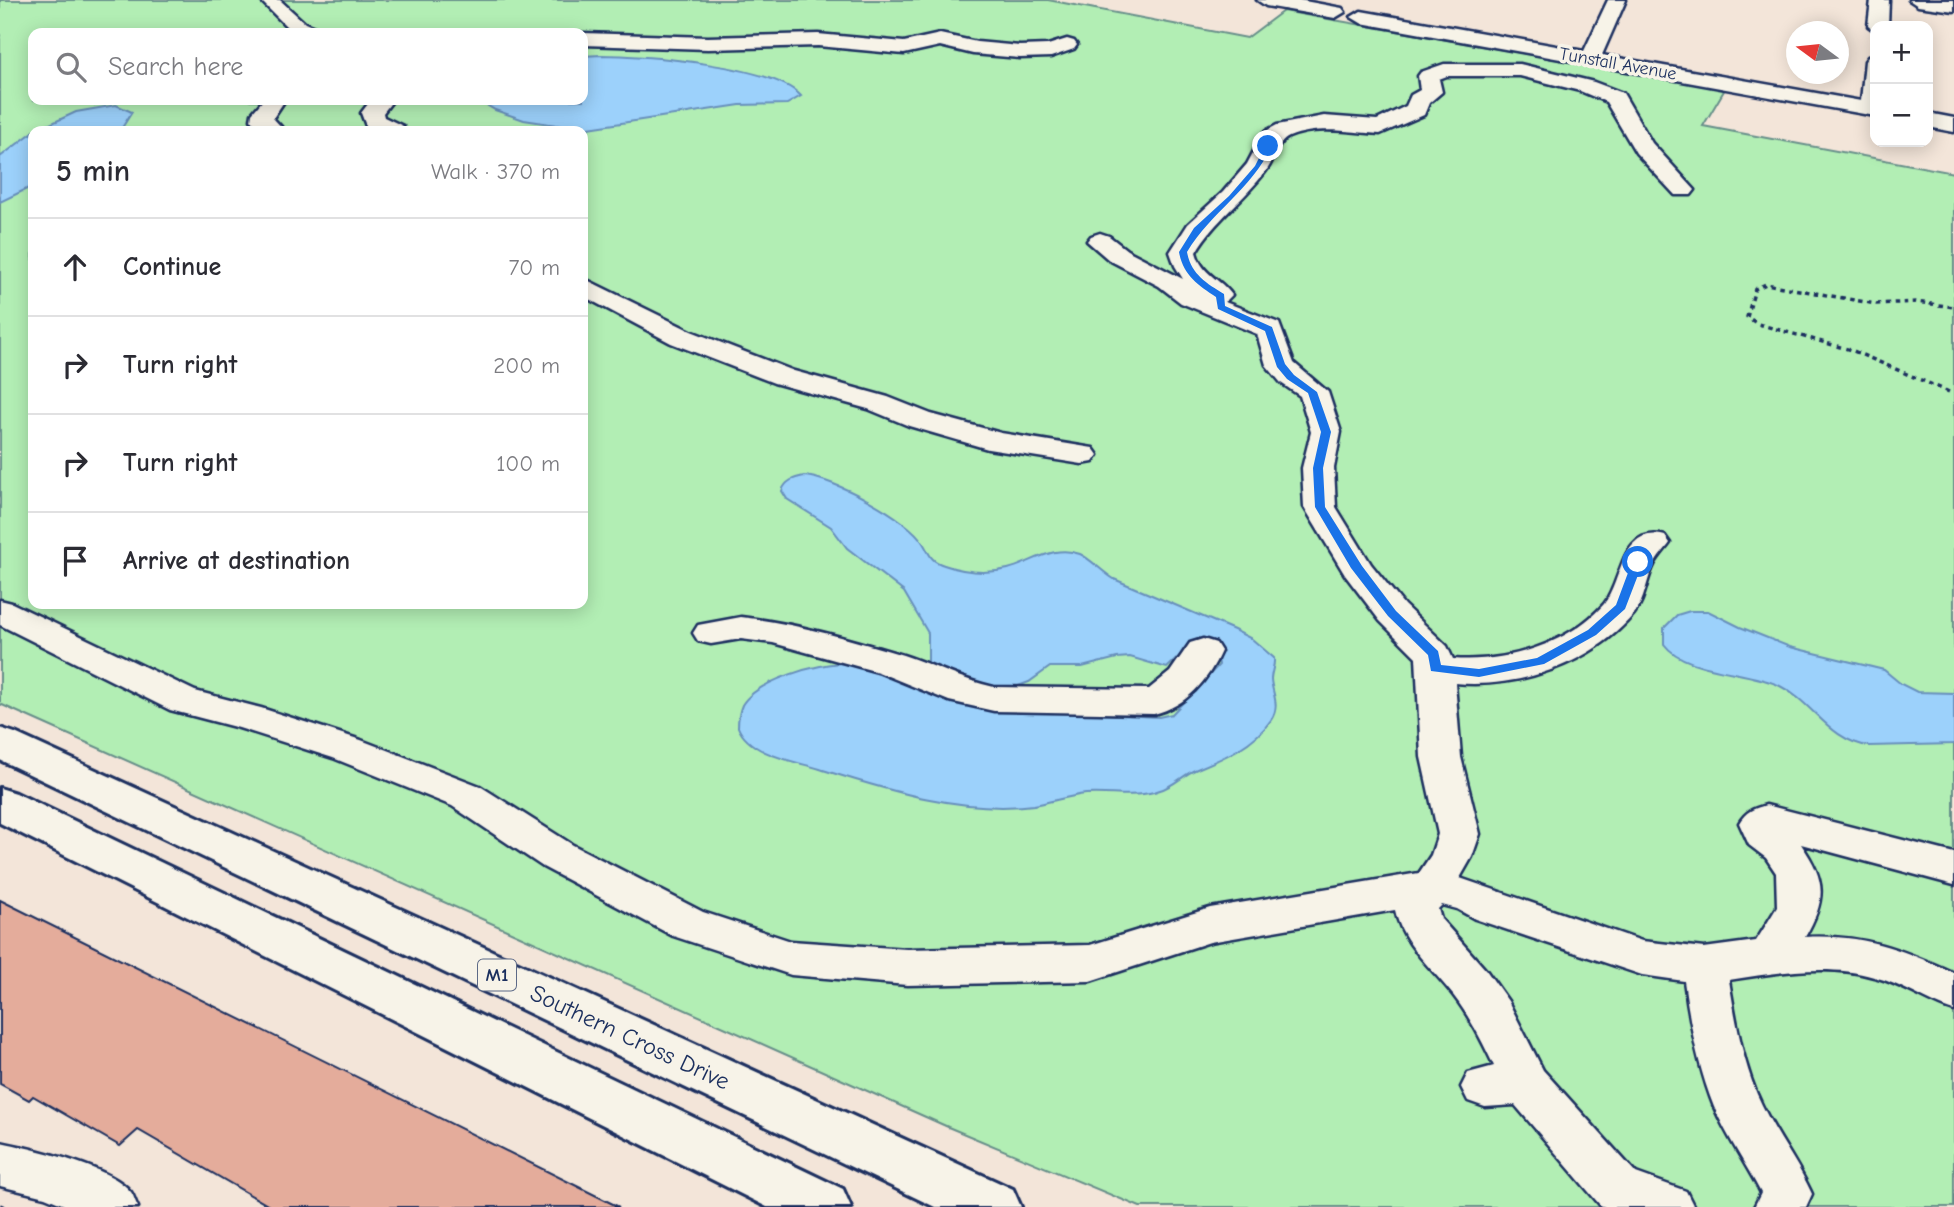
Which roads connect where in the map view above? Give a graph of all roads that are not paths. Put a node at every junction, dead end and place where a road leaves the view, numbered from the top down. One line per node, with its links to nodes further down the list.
1 (269, 0): 9 (street)
2 (1266, 0): 7 (street, Tunstall Avenue)
3 (1618, 0): 12 (street)
4 (1880, 0): 8 (street)
5 (1918, 0): 6 (street)
6 (1954, 5)
7 (1351, 10): 12 (street, Tunstall Avenue)
8 (1878, 21)
9 (300, 28)
10 (588, 38): 11 (street)
11 (1067, 45)
12 (1590, 59): 15 (street, Tunstall Avenue)
13 (270, 105): 18 (street)
14 (378, 105): 19 (street)
15 (1870, 109)
16 (1933, 121): 17 (street)
17 (1954, 125)
18 (269, 126)
19 (384, 126)
20 (1682, 190): 23 (street)
21 (1100, 241): 23 (street)
22 (588, 289): 24 (street)
23 (1221, 307): 29 (street)
24 (1083, 455)
25 (1653, 543): 29 (street)
26 (0, 611): 33 (street)
27 (711, 633): 28 (street)
28 (1203, 651)
29 (1435, 669): 33 (street)
30 (0, 743): 40 (highway, Southern Cross Drive / M1)
31 (0, 804): 39 (highway)
32 (1954, 869): 34 (street)
33 (1433, 887): 35 (street); 41 (street)
34 (1770, 956): 35 (street); 36 (street)
35 (1704, 966): 42 (street)
36 (1954, 993)
37 (0, 1164): 38 (street)
38 (112, 1207)
39 (823, 1207)
40 (993, 1207)
41 (1668, 1207)
42 (1780, 1207)

